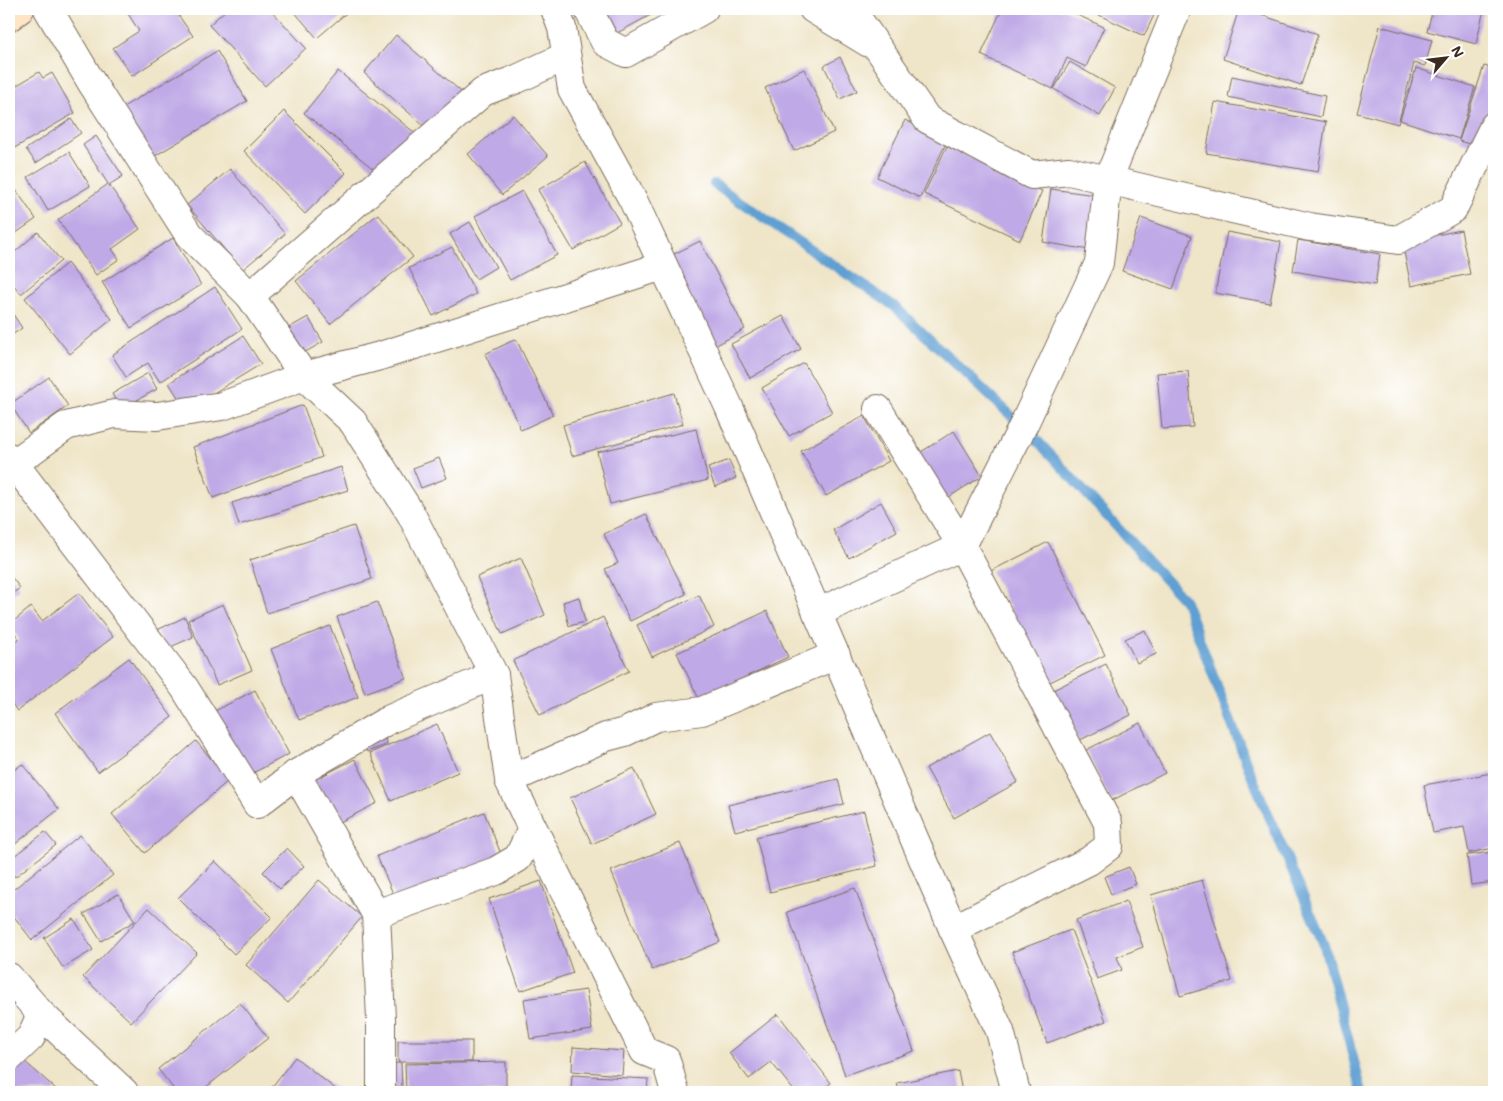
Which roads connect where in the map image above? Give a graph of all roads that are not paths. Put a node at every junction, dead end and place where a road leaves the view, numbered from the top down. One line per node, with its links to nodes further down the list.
1 (20, 9): 9 (main road)
2 (48, 9): 15 (street)
3 (555, 9): 11 (street)
4 (588, 9): 5 (street)
5 (704, 9)
6 (813, 9): 10 (street)
7 (851, 9): 10 (street)
8 (1177, 9): 13 (street)
9 (9, 16)
10 (877, 48): 13 (street)
11 (566, 56): 14 (street); 15 (street)
12 (1494, 126): 13 (street)
13 (1108, 180): 19 (street)
14 (664, 266): 16 (street); 20 (street)
15 (250, 296): 16 (street)
16 (304, 376): 18 (street); 22 (street)
17 (878, 409): 19 (street)
18 (10, 462): 23 (street)
19 (962, 546): 20 (street); 26 (street)
20 (817, 613): 21 (street)
21 (836, 655): 24 (street); 26 (street)
22 (494, 675): 23 (street); 24 (street)
23 (296, 774): 25 (street)
24 (509, 780): 25 (street); 32 (street)
25 (376, 914): 31 (street)
26 (953, 929): 33 (street)
27 (9, 977): 28 (street)
28 (41, 1014): 29 (street); 30 (street)
29 (9, 1058)
30 (124, 1092)
31 (381, 1092)
32 (675, 1092)
33 (1016, 1092)

